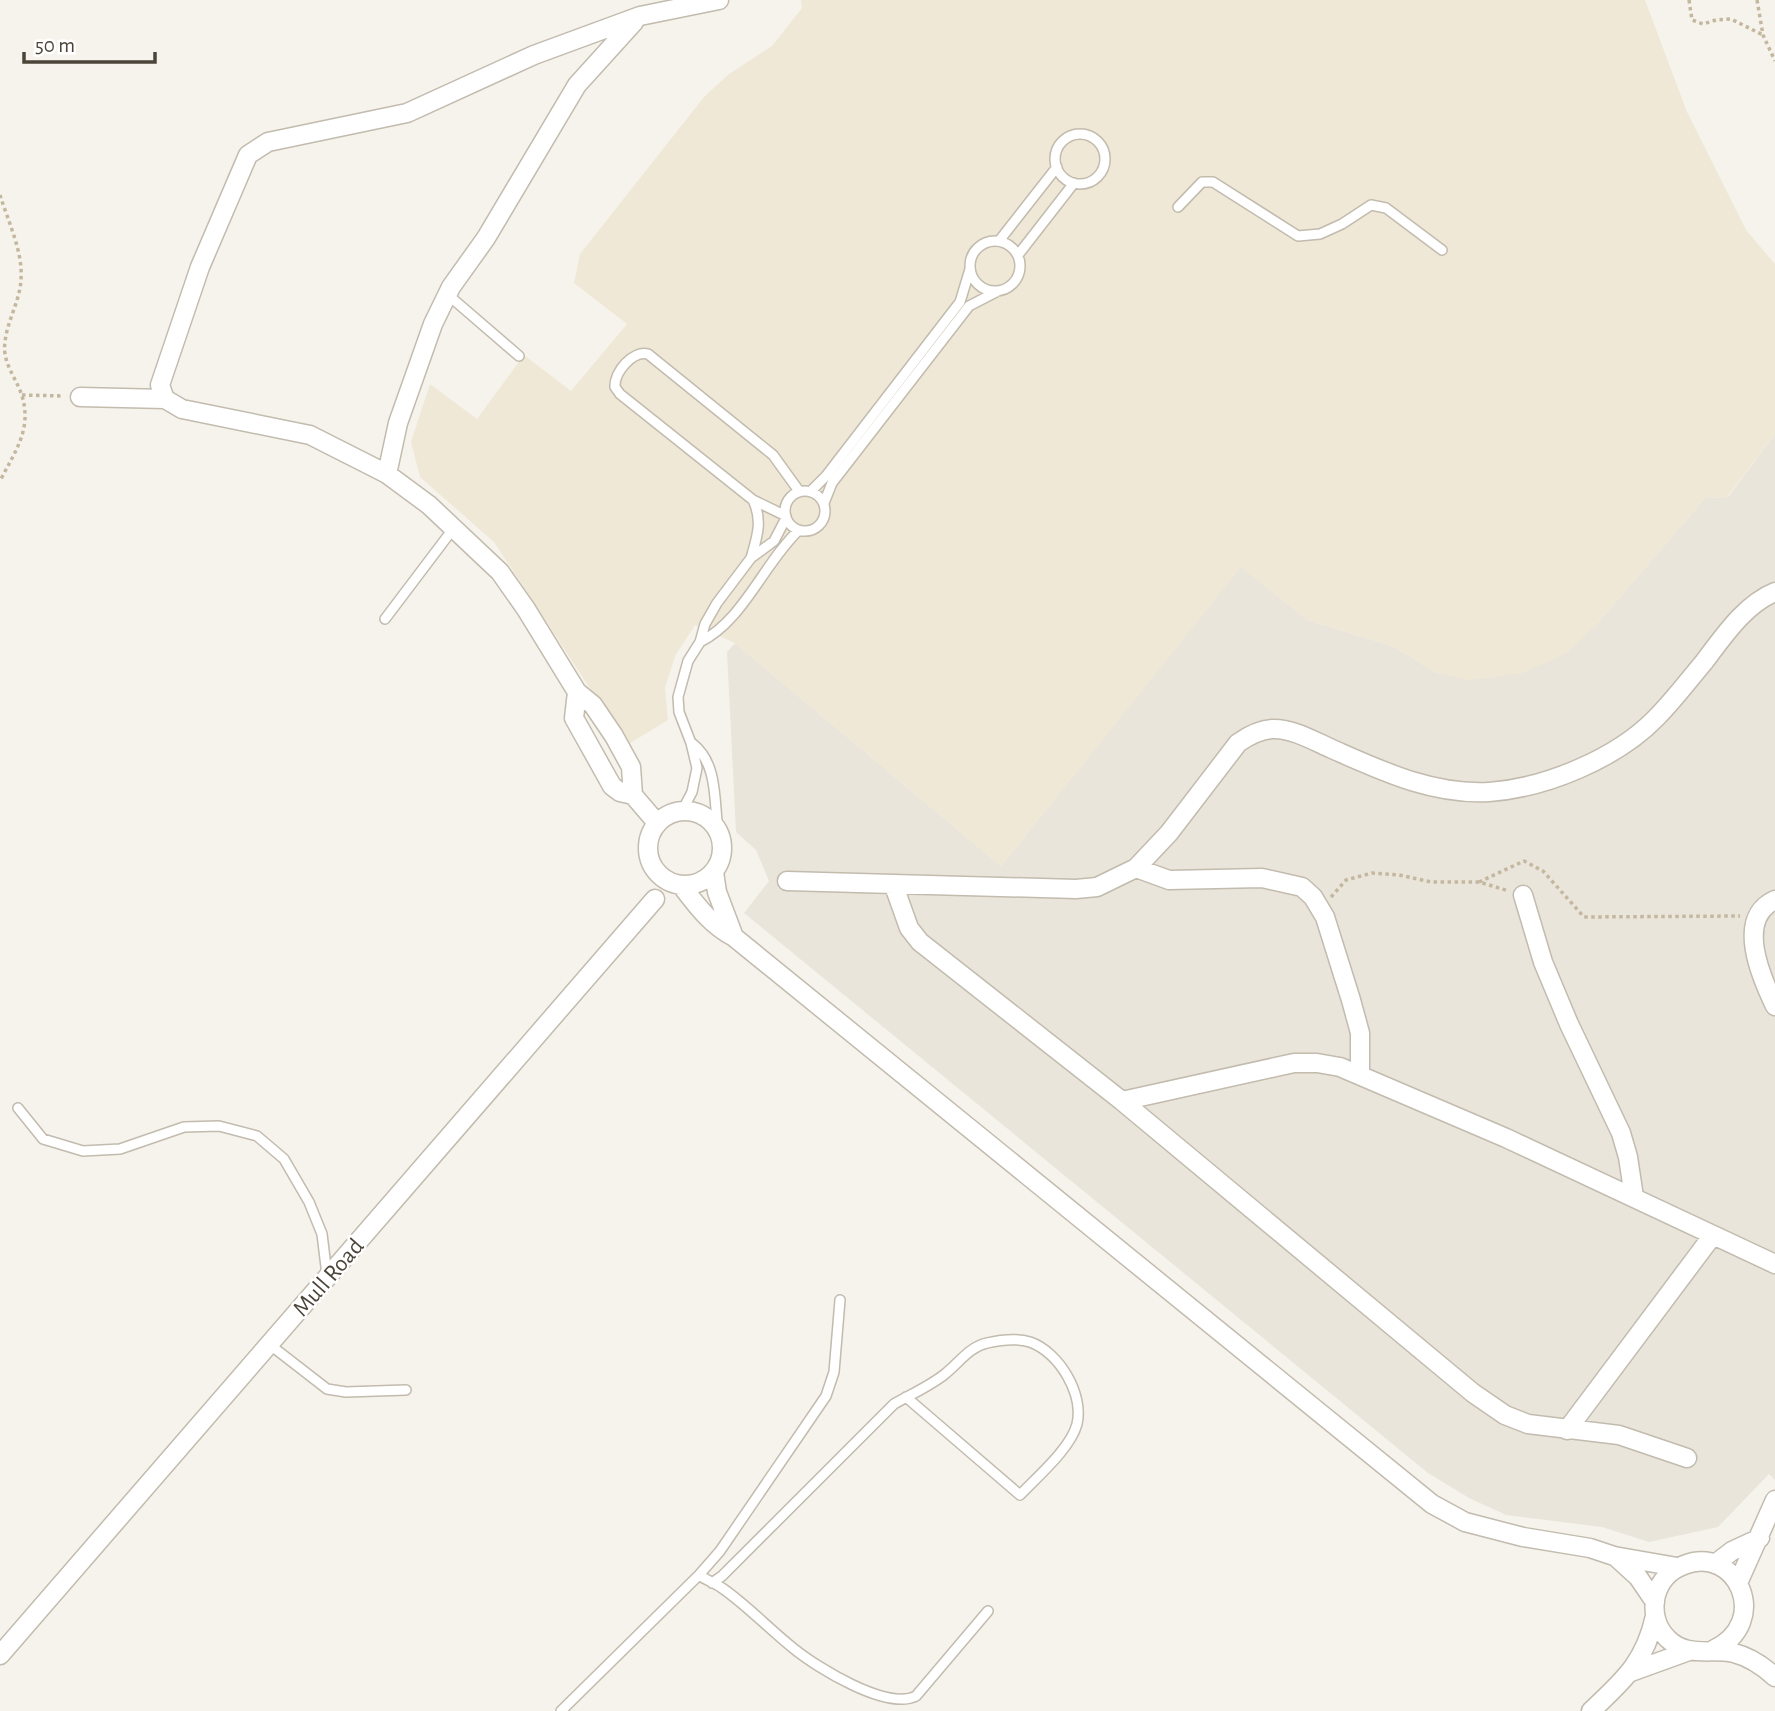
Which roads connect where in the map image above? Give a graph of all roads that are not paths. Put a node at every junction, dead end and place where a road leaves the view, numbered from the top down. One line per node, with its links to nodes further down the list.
1 (719, 0): 2 (street)
2 (640, 16): 11 (street); 14 (street)
3 (1057, 167): 4 (lane); 4 (lane); 6 (lane)
4 (1074, 183): 8 (lane)
5 (1178, 207): 7 (lane)
6 (999, 241): 8 (lane); 9 (lane)
7 (1443, 250)
8 (1018, 255): 10 (lane)
9 (970, 269): 10 (lane); 17 (lane)
10 (998, 292): 19 (lane)
11 (447, 294): 12 (lane); 15 (street)
12 (519, 356)
13 (80, 397): 14 (street)
14 (165, 399): 15 (street)
15 (387, 474): 21 (street)
16 (799, 491): 17 (lane); 18 (lane); 20 (lane)
17 (811, 491): 19 (lane)
18 (753, 500): 20 (lane); 23 (lane)
19 (824, 503): 22 (lane)
20 (786, 517): 22 (lane); 23 (lane)
21 (453, 529): 25 (lane); 27 (street)
22 (799, 530): 26 (lane)
23 (751, 558): 26 (lane)
24 (1775, 592): 33 (street)
25 (385, 618)
26 (700, 642): 28 (lane)
27 (577, 692): 29 (street); 29 (street)
28 (691, 743): 30 (lane); 32 (lane)
29 (633, 795): 31 (street)
30 (682, 811): 31 (street); 32 (street)
31 (657, 823): 36 (street)
32 (718, 831): 34 (street)
33 (1136, 868): 37 (street); 43 (street)
34 (714, 872): 36 (street); 41 (street)
35 (787, 881): 37 (street)
36 (681, 885): 41 (street)
37 (894, 886): 44 (street)
38 (1522, 895): 46 (street)
39 (655, 899): 49 (street, Mull Road)
40 (1775, 900): 42 (street)
41 (734, 937): 59 (street)
42 (1775, 1006)
43 (1360, 1074): 44 (street); 46 (street)
44 (1122, 1101): 54 (street)
45 (18, 1108): 49 (lane)
46 (1634, 1198): 47 (street)
47 (1713, 1235): 48 (street); 54 (street)
48 (1775, 1264)
49 (327, 1278): 51 (street, Mull Road)
50 (840, 1300): 62 (lane)
51 (269, 1344): 52 (lane); 70 (street, Mull Road)
52 (407, 1390)
53 (906, 1397): 53 (lane); 63 (lane)
54 (1567, 1430): 55 (street)
55 (1687, 1458)
56 (1775, 1500): 58 (street)
57 (1775, 1526): 58 (street)
58 (1758, 1539): 60 (street); 64 (street)
59 (1614, 1556): 61 (street); 65 (street)
60 (1715, 1564): 61 (street); 64 (street)
61 (1677, 1567): 65 (street)
62 (699, 1575): 63 (lane); 74 (lane)
63 (712, 1583): 66 (lane)
64 (1738, 1583): 67 (street)
65 (1655, 1609): 69 (street); 72 (street)
66 (988, 1611)
67 (1742, 1619): 68 (street); 71 (street)
68 (1713, 1650): 69 (street); 71 (street)
69 (1689, 1651): 72 (street)
70 (0, 1655)
71 (1759, 1663): 73 (street)
72 (1631, 1672): 75 (street)
73 (1775, 1677)
74 (561, 1711)
75 (1591, 1711)

